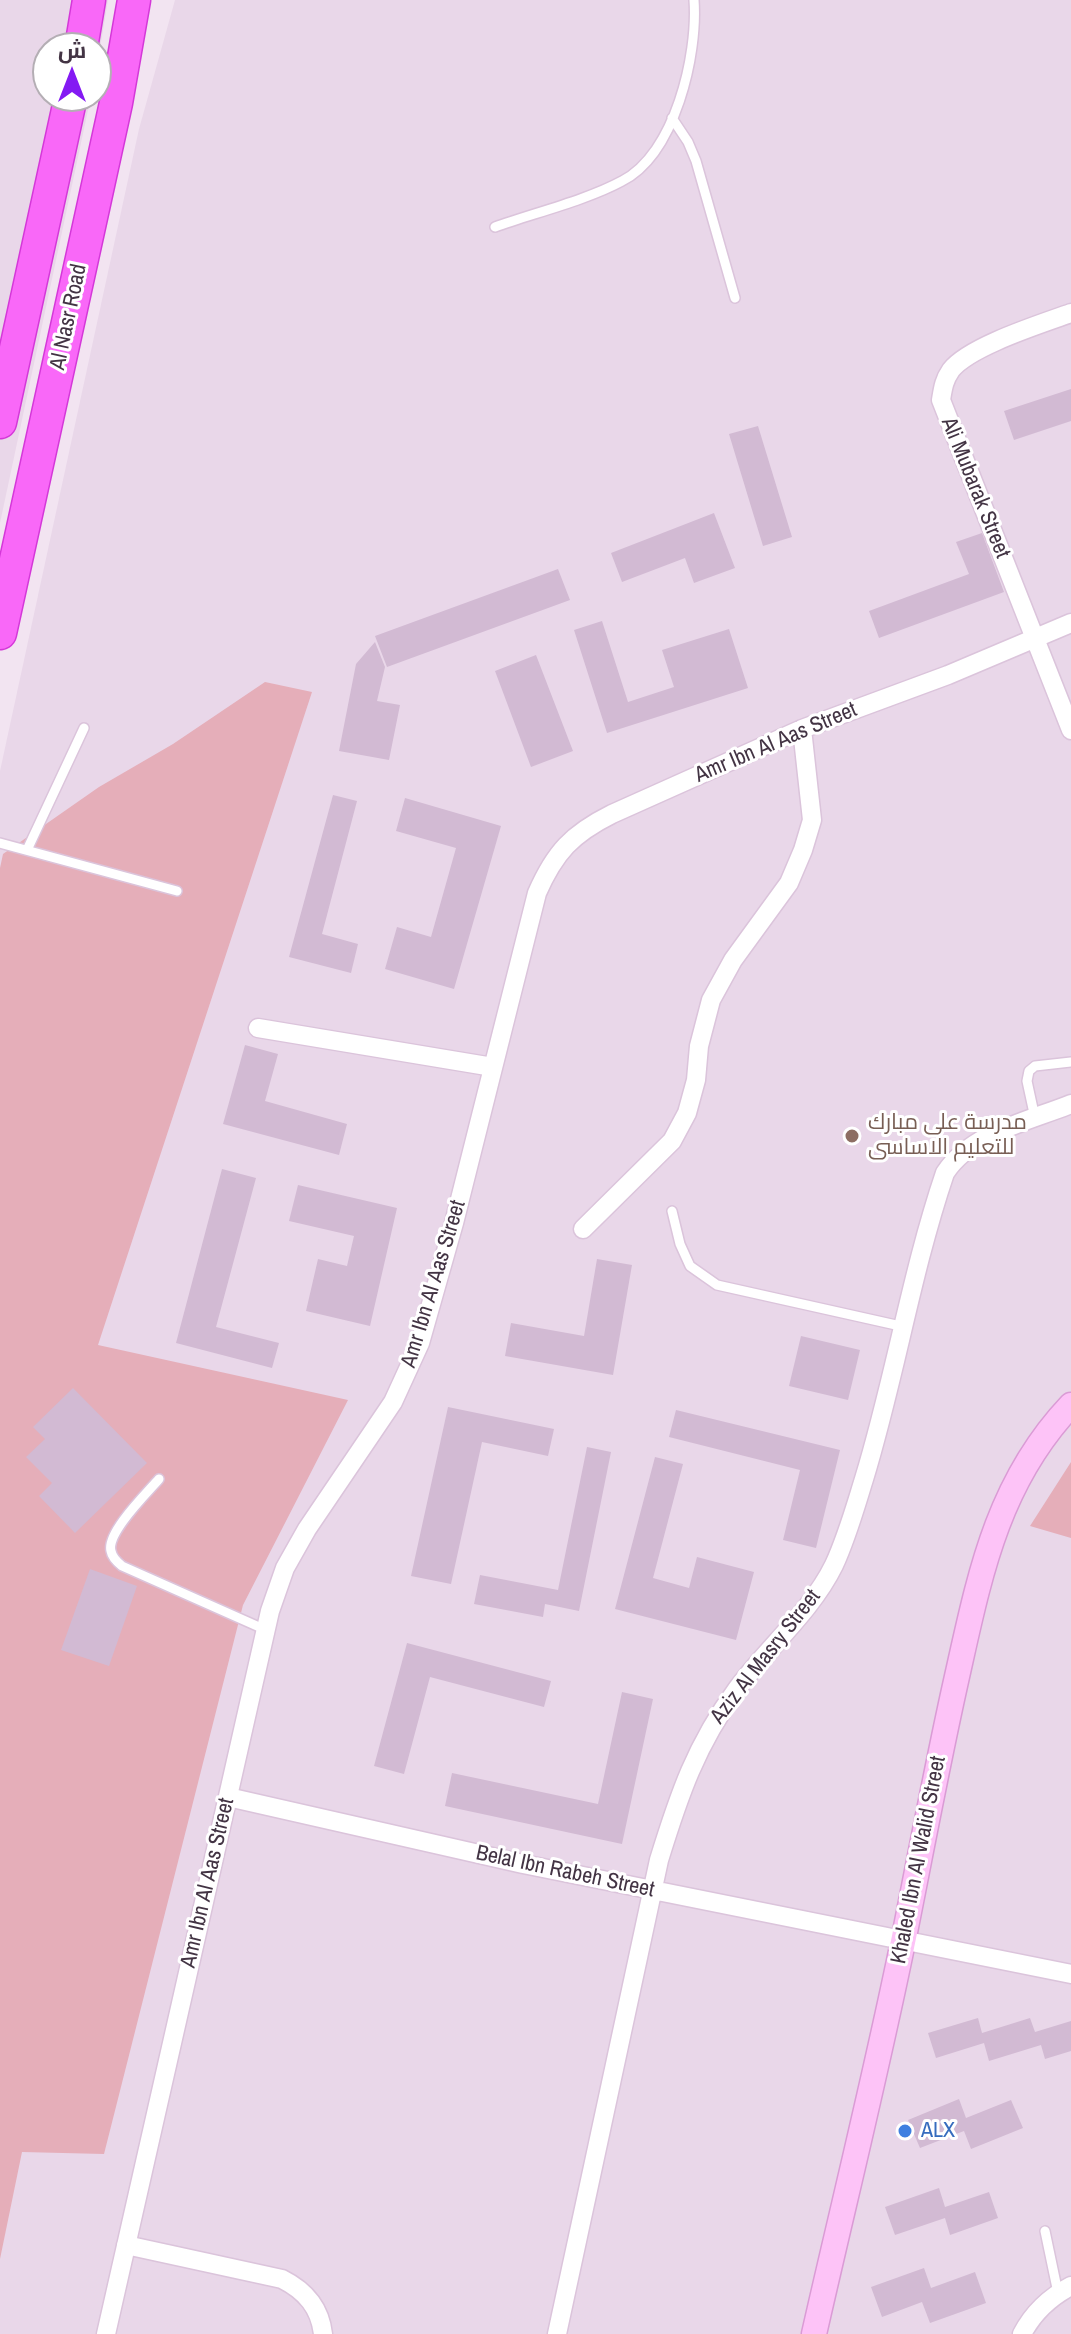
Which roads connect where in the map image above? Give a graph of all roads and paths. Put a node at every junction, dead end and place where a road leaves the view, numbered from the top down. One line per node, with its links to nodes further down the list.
1 (89, 0): 4 (highway)
2 (134, 0): 12 (highway, Al Nasr Road)
3 (694, 0): 6 (lane)
4 (84, 32)
5 (68, 112): 10 (highway, Al Nasr Road)
6 (672, 118): 7 (lane); 8 (lane)
7 (495, 227)
8 (735, 298)
9 (1071, 313): 13 (street, Ali Mubarak Street)
10 (0, 422)
11 (1071, 623): 13 (street, Amr Ibn Al Aas Street)
12 (0, 633)
13 (1034, 637): 15 (street, Amr Ibn Al Aas Street); 16 (street, Ali Mubarak Street)
14 (84, 728): 18 (lane)
15 (802, 729): 22 (street, Amr Ibn Al Aas Street); 26 (street)
16 (1071, 730)
17 (0, 843): 18 (lane)
18 (27, 850): 19 (lane)
19 (177, 891)
20 (258, 1028): 22 (street)
21 (1071, 1062): 24 (lane)
22 (493, 1067): 30 (street, Amr Ibn Al Aas Street)
23 (1071, 1104): 24 (street, Aziz Al Masry Street)
24 (1035, 1118): 27 (street, Aziz Al Masry Street)
25 (672, 1211): 27 (lane)
26 (583, 1229)
27 (905, 1327): 32 (street, Aziz Al Masry Street)
28 (1071, 1405): 33 (street, Khaled Ibn Al Walid Street)
29 (159, 1479): 30 (lane)
30 (266, 1630): 31 (street, Amr Ibn Al Aas Street)
31 (228, 1797): 32 (street, Belal Ibn Rabeh Street); 36 (street, Amr Ibn Al Aas Street)
32 (653, 1890): 33 (street, Belal Ibn Rabeh Street); 40 (street, Aziz Al Masry Street)
33 (903, 1940): 34 (street, Belal Ibn Rabeh Street); 41 (street, Khaled Ibn Al Walid Street)
34 (1071, 1974)
35 (1045, 2231): 37 (lane)
36 (126, 2245): 38 (street, Amr Ibn Al Aas Street); 39 (street)
37 (1064, 2289): 42 (street)
38 (106, 2334)
39 (323, 2334)
40 (557, 2334)
41 (814, 2334)
42 (1022, 2334)

